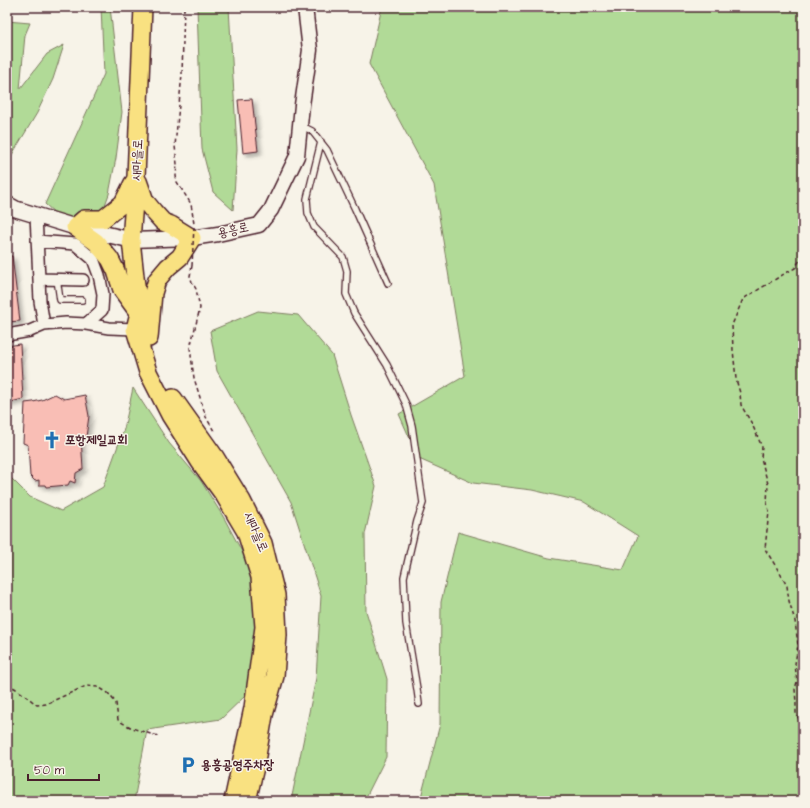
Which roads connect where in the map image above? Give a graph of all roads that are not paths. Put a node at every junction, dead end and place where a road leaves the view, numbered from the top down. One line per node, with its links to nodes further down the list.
1 (143, 7): 5 (main road, 새마을로)
2 (305, 7): 3 (street, 용흥로)
3 (300, 125): 4 (lane); 9 (street, 용흥로)
4 (321, 142): 15 (lane); 21 (lane)
5 (136, 177): 8 (main road); 9 (main road); 10 (main road, 새마을로)
6 (7, 204): 7 (main road, 용흥로)
7 (36, 215): 8 (main road, 용흥로); 11 (street)
8 (75, 227): 10 (main road, 용흥로); 19 (main road)
9 (193, 232): 10 (street, 용흥로); 19 (main road)
10 (131, 240): 19 (main road, 새마을로)
11 (37, 241): 12 (street); 18 (street)
12 (39, 279): 13 (street); 17 (street)
13 (57, 280): 14 (street); 16 (lane)
14 (83, 280)
15 (388, 283)
16 (82, 300)
17 (44, 324): 18 (street); 20 (street)
18 (86, 324): 19 (street)
19 (141, 327): 22 (main road, 새마을로); 23 (main road, 새마을로)
20 (7, 335)
21 (419, 704)
22 (232, 801)
23 (247, 801)

